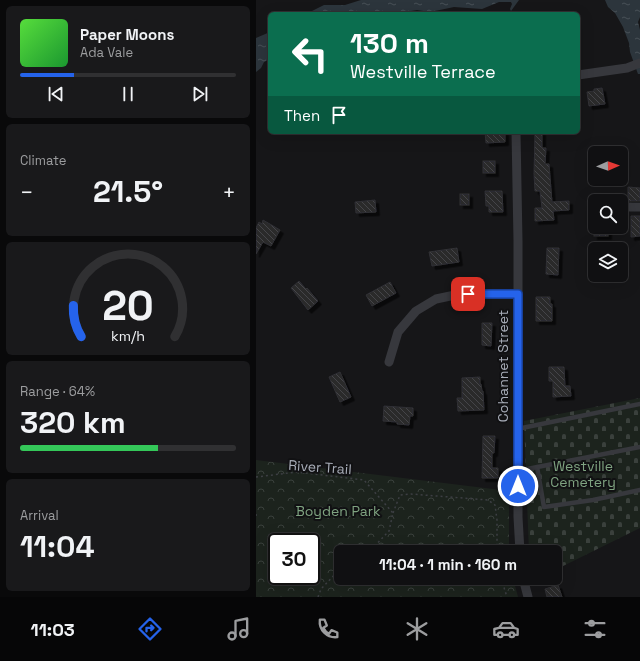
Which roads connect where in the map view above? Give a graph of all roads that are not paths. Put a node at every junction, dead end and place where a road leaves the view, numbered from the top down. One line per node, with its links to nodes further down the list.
1 (640, 63): 2 (street)
2 (580, 75)
3 (516, 134): 6 (street, Cohannet Street)
4 (630, 207): 5 (street)
5 (640, 207)
6 (518, 294): 7 (street); 9 (street, Cohannet Street)
7 (389, 362)
8 (640, 404): 9 (lane)
9 (517, 428): 12 (street, Cohannet Street)
10 (640, 447): 11 (lane)
11 (537, 467): 12 (lane); 13 (lane)
12 (517, 471): 14 (street, Cohannet Street)
13 (640, 490)
14 (520, 545)
15 (525, 585): 16 (street)
16 (528, 597)

